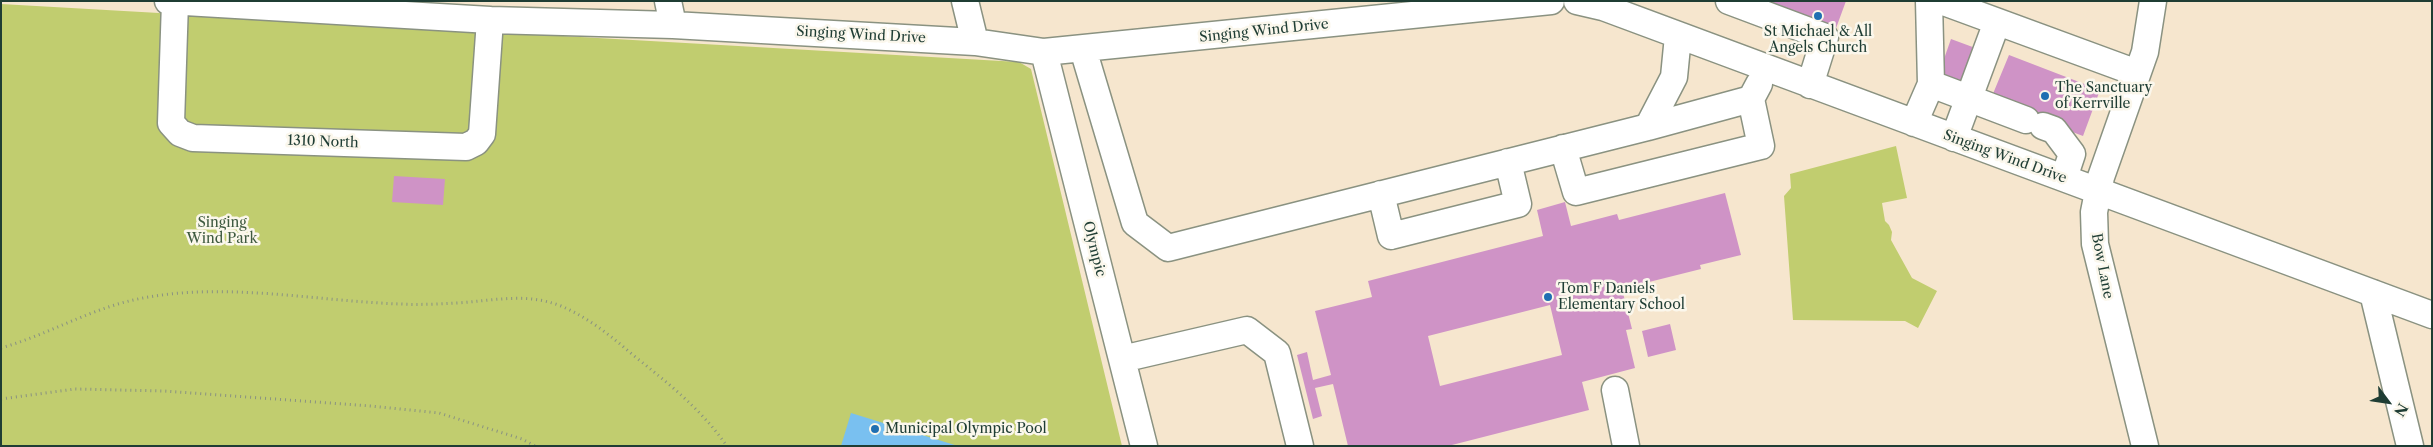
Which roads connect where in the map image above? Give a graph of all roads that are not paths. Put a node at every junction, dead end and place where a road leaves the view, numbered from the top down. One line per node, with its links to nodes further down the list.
1 (168, 1): 8 (street, Singing Wind Drive)
2 (965, 1): 15 (street)
3 (1551, 1): 16 (street, Singing Wind Drive)
4 (1729, 1): 21 (street)
5 (1928, 1): 20 (street)
6 (1941, 1): 13 (street)
7 (2153, 1): 19 (street, Bow Lane)
8 (175, 2): 10 (street, Singing Wind Drive); 12 (street, 1310 North)
9 (1584, 2): 14 (street, Singing Wind Drive)
10 (446, 9): 12 (street, Singing Wind Drive)
11 (671, 13): 12 (street, Singing Wind Drive); 15 (street, Singing Wind Drive)
12 (490, 20)
13 (1997, 22): 19 (street); 22 (street)
14 (1678, 36): 18 (street, Singing Wind Drive); 25 (street)
15 (976, 42): 17 (street, Singing Wind Drive)
16 (1083, 50): 17 (street, Singing Wind Drive); 31 (street)
17 (1044, 52): 34 (street, Olympic)
18 (1767, 69): 21 (street, Singing Wind Drive); 23 (street)
19 (2137, 73): 30 (street, Bow Lane)
20 (1931, 84): 22 (street); 24 (street)
21 (1810, 85): 24 (street, Singing Wind Drive)
22 (1969, 98): 26 (street); 29 (street)
23 (1751, 99): 25 (street); 27 (street)
24 (1914, 123): 26 (street, Singing Wind Drive)
25 (1648, 127): 27 (street)
26 (1954, 138): 29 (street, Singing Wind Drive)
27 (1563, 148): 28 (street)
28 (1508, 162): 31 (street); 31 (street)
29 (2064, 178): 30 (street, Singing Wind Drive)
30 (2098, 191): 32 (street, Singing Wind Drive); 39 (street, Bow Lane)
31 (1381, 194)
32 (2373, 293): 33 (street, Singing Wind Drive); 40 (street)
33 (2432, 315)
34 (1122, 359): 36 (street, Olympic); 37 (street)
35 (1615, 390): 38 (street)
36 (1144, 446)
37 (1300, 446)
38 (1626, 446)
39 (2145, 446)
40 (2410, 446)

